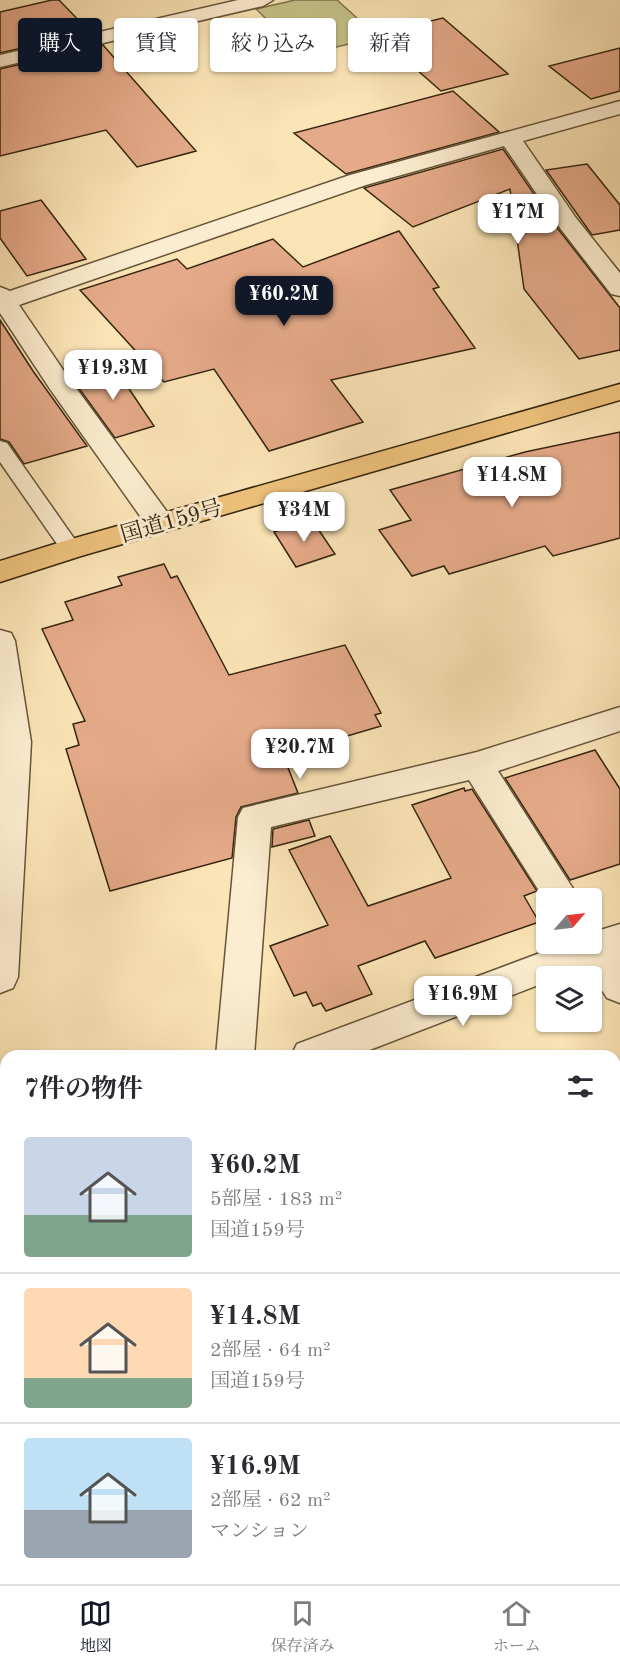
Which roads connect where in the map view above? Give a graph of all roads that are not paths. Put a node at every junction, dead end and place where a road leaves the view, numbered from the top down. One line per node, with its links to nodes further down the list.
1 (171, 0): 3 (street)
2 (263, 0): 3 (street)
3 (187, 18)
4 (114, 35): 5 (street)
5 (0, 61)
6 (620, 107): 7 (street)
7 (510, 138): 8 (street); 9 (street)
8 (620, 290)
9 (2, 299): 12 (street)
10 (620, 392): 12 (highway, 国道159号)
11 (0, 447): 13 (lane)
12 (160, 523): 13 (highway, 国道159号)
13 (71, 549): 14 (highway, 国道159号)
14 (0, 572)
15 (0, 641): 21 (street)
16 (620, 719): 17 (street)
17 (477, 765): 18 (street); 23 (street)
18 (556, 888)
19 (602, 945): 22 (street)
20 (573, 954): 24 (street)
21 (0, 977)
22 (620, 987)
23 (236, 1050)
24 (325, 1050)

